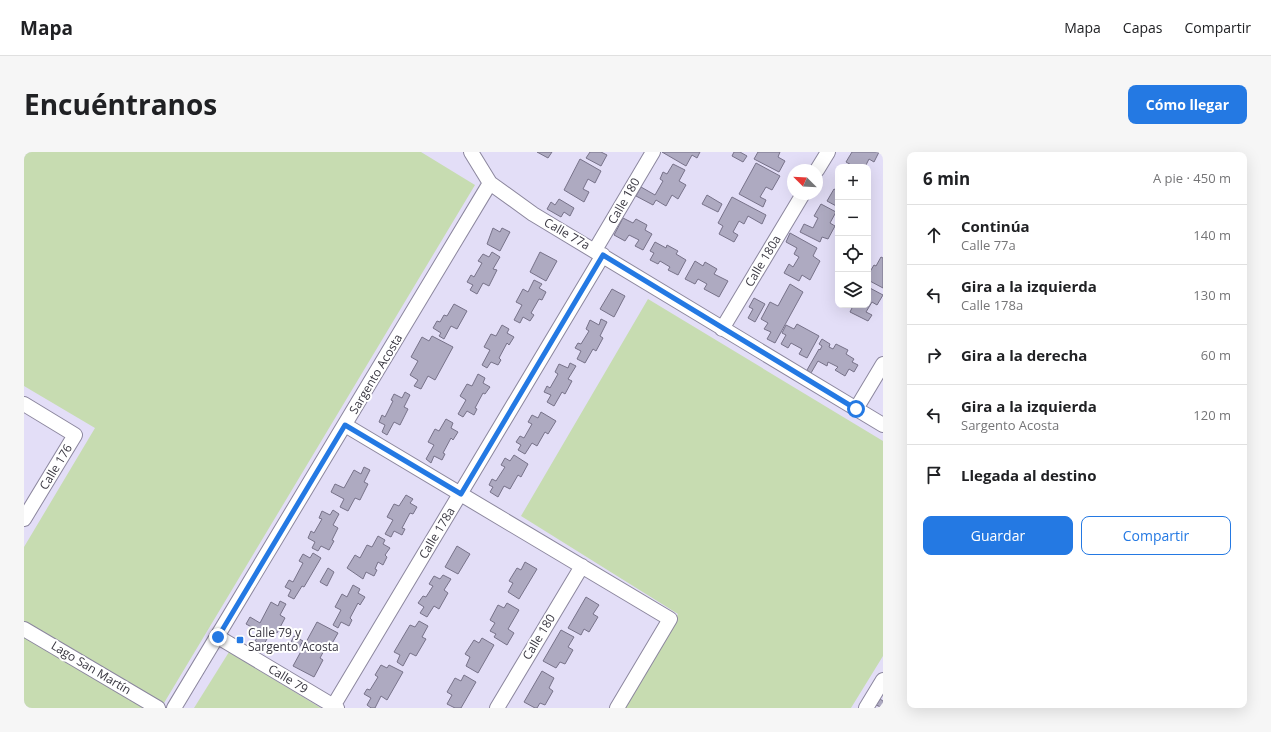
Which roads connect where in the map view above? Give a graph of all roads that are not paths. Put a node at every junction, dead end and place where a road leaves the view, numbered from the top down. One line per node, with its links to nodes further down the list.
1 (471, 152): 5 (street, Calle 77a)
2 (653, 152): 7 (street, Calle 180)
3 (828, 152): 4 (street)
4 (821, 164)
5 (490, 183): 7 (street, Calle 77a); 12 (street, Sargento Acosta)
6 (799, 200): 8 (street, Calle 180a)
7 (599, 253): 8 (street, Calle 77a); 14 (street, Calle 178a)
8 (722, 329): 11 (street, Calle 77a)
9 (883, 364): 11 (street)
10 (24, 404): 15 (street, Calle 176)
11 (856, 409): 13 (street, Calle 77a)
12 (345, 425): 14 (street); 18 (street, Sargento Acosta)
13 (883, 425)
14 (461, 494): 16 (street); 20 (street, Calle 178a)
15 (24, 519)
16 (582, 566): 23 (street, Calle 180); 24 (street)
17 (24, 629): 21 (street, Lago San Martín)
18 (218, 637): 20 (street, Calle 79); 22 (street, Sargento Acosta)
19 (883, 680): 25 (street)
20 (334, 707)
21 (158, 708)
22 (174, 708)
23 (497, 708)
24 (617, 708)
25 (866, 708)

